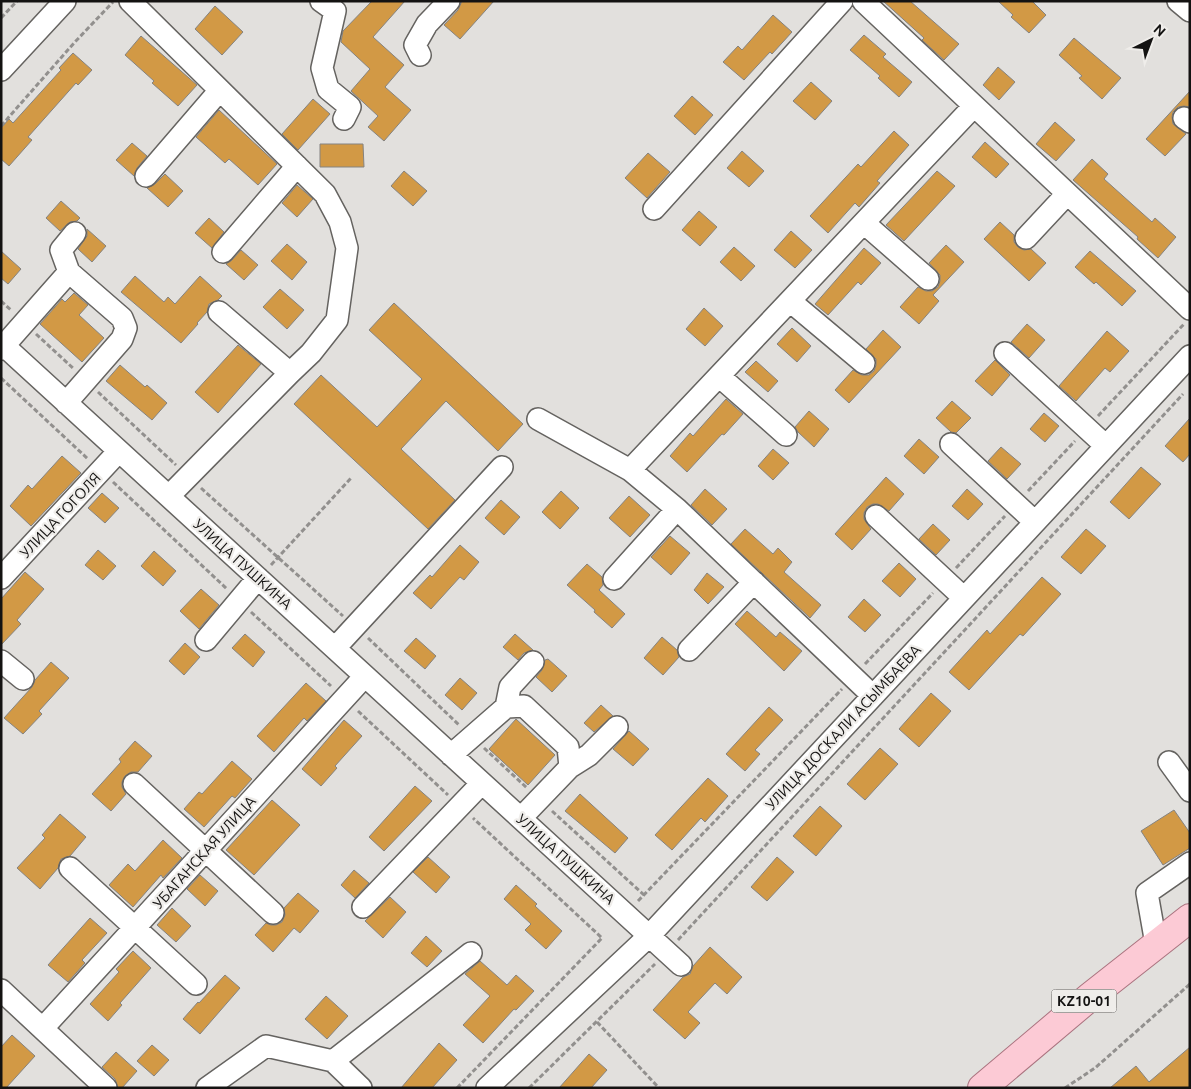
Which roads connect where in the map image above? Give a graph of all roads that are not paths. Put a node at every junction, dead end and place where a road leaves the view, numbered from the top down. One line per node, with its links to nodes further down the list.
1 (66, 1): 10 (street)
2 (130, 1): 11 (street)
3 (321, 1): 13 (street)
4 (449, 1): 9 (street)
5 (842, 1): 17 (street)
6 (863, 1): 12 (street)
7 (1178, 1): 8 (street)
8 (1190, 11)
9 (420, 55)
10 (3, 66)
11 (220, 90): 14 (street); 15 (street)
12 (974, 106): 16 (street); 18 (street)
13 (344, 119)
14 (297, 166): 21 (street); 31 (street)
15 (146, 176)
16 (1067, 194): 20 (street); 25 (street)
17 (654, 209)
18 (864, 222): 23 (street); 24 (street)
19 (75, 233): 22 (street)
20 (1026, 238)
21 (223, 252)
22 (70, 272): 27 (street); 33 (street)
23 (928, 279)
24 (790, 301): 30 (street); 32 (street)
25 (1190, 309)
26 (219, 312): 31 (street)
27 (2, 346): 33 (street, УЛИЦА ПУШКИНА)
28 (1005, 353): 37 (street)
29 (1190, 356): 37 (street, УЛИЦА ДОСКАЛИ АСЫМБАЕВА)
30 (864, 363)
31 (290, 373): 41 (street)
32 (719, 376): 35 (street); 40 (street)
33 (66, 402): 38 (street, УЛИЦА ПУШКИНА)
34 (538, 419): 40 (street)
35 (786, 435)
36 (951, 444): 44 (street)
37 (1106, 446): 44 (street, УЛИЦА ДОСКАЛИ АСЫМБАЕВА)
38 (119, 451): 41 (street, УЛИЦА ПУШКИНА); 45 (street, УЛИЦА ГОГОЛЯ)
39 (502, 467): 51 (street)
40 (630, 470): 42 (street)
41 (169, 496): 46 (street, УЛИЦА ПУШКИНА)
42 (677, 509): 47 (street); 48 (street)
43 (876, 516): 49 (street)
44 (1035, 522): 49 (street, УЛИЦА ДОСКАЛИ АСЫМБАЕВА)
45 (1, 578)
46 (258, 578): 50 (street); 51 (street, УЛИЦА ПУШКИНА)
47 (614, 579)
48 (754, 582): 52 (street); 57 (street)
49 (964, 598): 57 (street, УЛИЦА ДОСКАЛИ АСЫМБАЕВА)
50 (206, 640)
51 (335, 648): 55 (street, УЛИЦА ПУШКИНА)
52 (689, 650)
53 (1, 660): 56 (street)
54 (533, 662): 58 (street)
55 (365, 676): 60 (street, УЛИЦА ПУШКИНА); 67 (street, УБАГАНСКАЯ УЛИЦА)
56 (23, 680)
57 (873, 696): 74 (street, УЛИЦА ДОСКАЛИ АСЫМБАЕВА)
58 (506, 707): 60 (street); 62 (street)
59 (618, 727): 62 (street)
60 (451, 755): 63 (street, УЛИЦА ПУШКИНА)
61 (1168, 762): 65 (street)
62 (570, 767): 66 (street)
63 (482, 783): 66 (street, УЛИЦА ПУШКИНА); 70 (street)
64 (134, 784): 67 (street)
65 (1190, 791)
66 (521, 818): 74 (street, УЛИЦА ПУШКИНА)
67 (206, 850): 71 (street); 73 (street, УБАГАНСКАЯ УЛИЦА)
68 (1190, 863): 75 (street)
69 (70, 868): 73 (street)
70 (363, 907)
71 (273, 913)
72 (1190, 918): 75 (main road, KZ10-01)
73 (135, 928): 78 (street); 80 (street, УБАГАНСКАЯ УЛИЦА)
74 (649, 936): 77 (street, УЛИЦА ПУШКИНА); 85 (street, УЛИЦА ДОСКАЛИ АСЫМБАЕВА)
75 (1156, 944): 86 (main road, KZ10-01)
76 (471, 952): 81 (street)
77 (674, 959)
78 (196, 984)
79 (1, 990): 80 (street)
80 (43, 1028): 82 (street)
81 (333, 1061): 83 (street); 84 (street)
82 (106, 1088)
83 (208, 1088)
84 (361, 1088)
85 (487, 1088)
86 (982, 1088)

